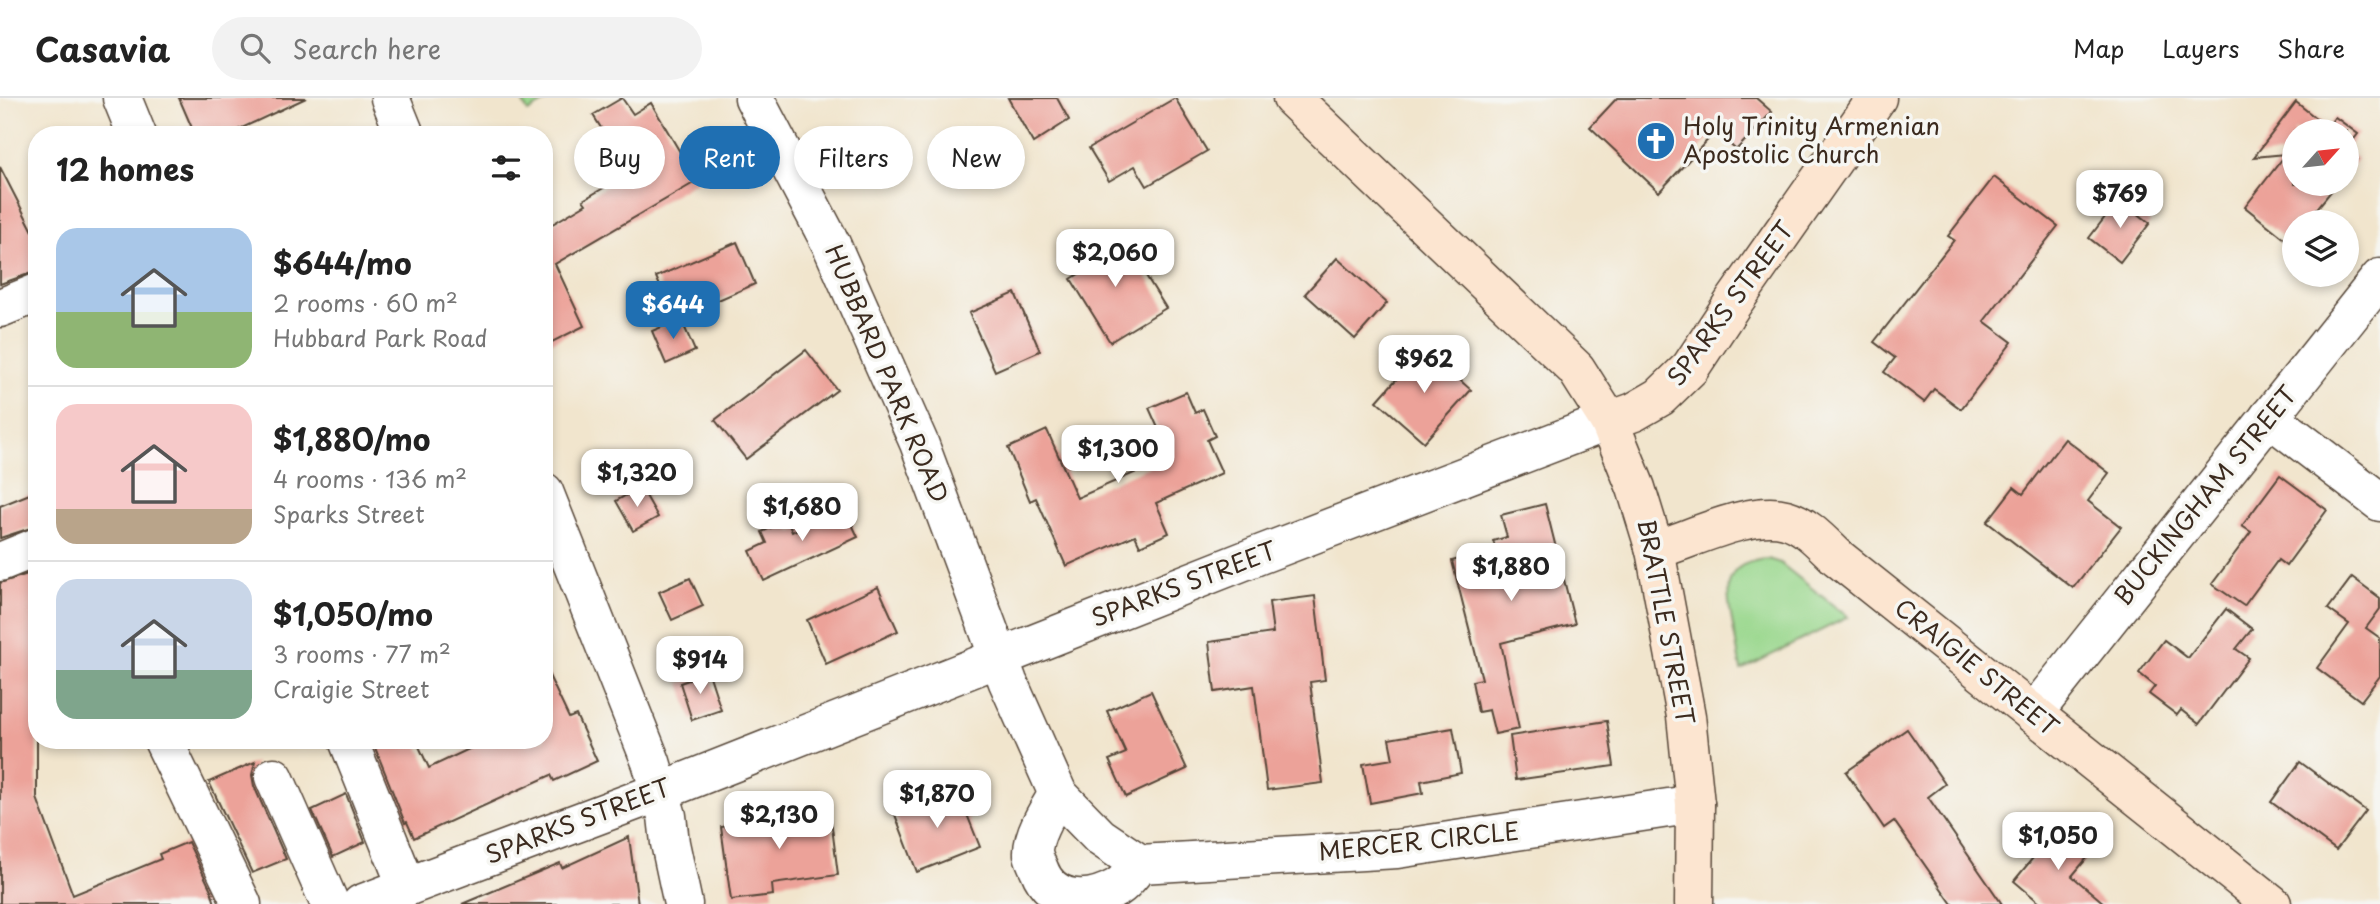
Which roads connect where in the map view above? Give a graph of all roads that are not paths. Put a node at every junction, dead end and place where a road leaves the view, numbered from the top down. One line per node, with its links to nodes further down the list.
1 (122, 98): 6 (street)
2 (390, 98): 7 (street)
3 (754, 98): 18 (street, HUBBARD PARK ROAD)
4 (1292, 98): 12 (main road, BRATTLE STREET)
5 (1877, 98): 12 (main road, SPARKS STREET)
6 (133, 126)
7 (401, 126)
8 (2380, 278): 11 (street, BUCKINGHAM STREET)
9 (28, 297): 10 (street)
10 (0, 309)
11 (2269, 417): 13 (street); 19 (street, BUCKINGHAM STREET)
12 (1609, 421): 15 (main road, BRATTLE STREET); 18 (street, SPARKS STREET)
13 (2380, 502)
14 (553, 515): 23 (street)
15 (1655, 550): 19 (main road, CRAIGIE STREET); 25 (main road, BRATTLE STREET)
16 (28, 551): 17 (street)
17 (0, 562)
18 (999, 657): 23 (street, SPARKS STREET); 24 (street)
19 (2033, 714): 33 (main road, CRAIGIE STREET)
20 (167, 749): 28 (street)
21 (352, 749): 27 (street)
22 (274, 777): 29 (street)
23 (659, 792): 27 (street, SPARKS STREET); 31 (street)
24 (1058, 794): 26 (street); 26 (street)
25 (1695, 804): 26 (street, MERCER CIRCLE); 32 (main road, BRATTLE STREET)
26 (1140, 864)
27 (407, 887): 30 (street, SPARKS STREET)
28 (242, 904)
29 (330, 904)
30 (361, 904)
31 (682, 904)
32 (1694, 904)
33 (2272, 904)

